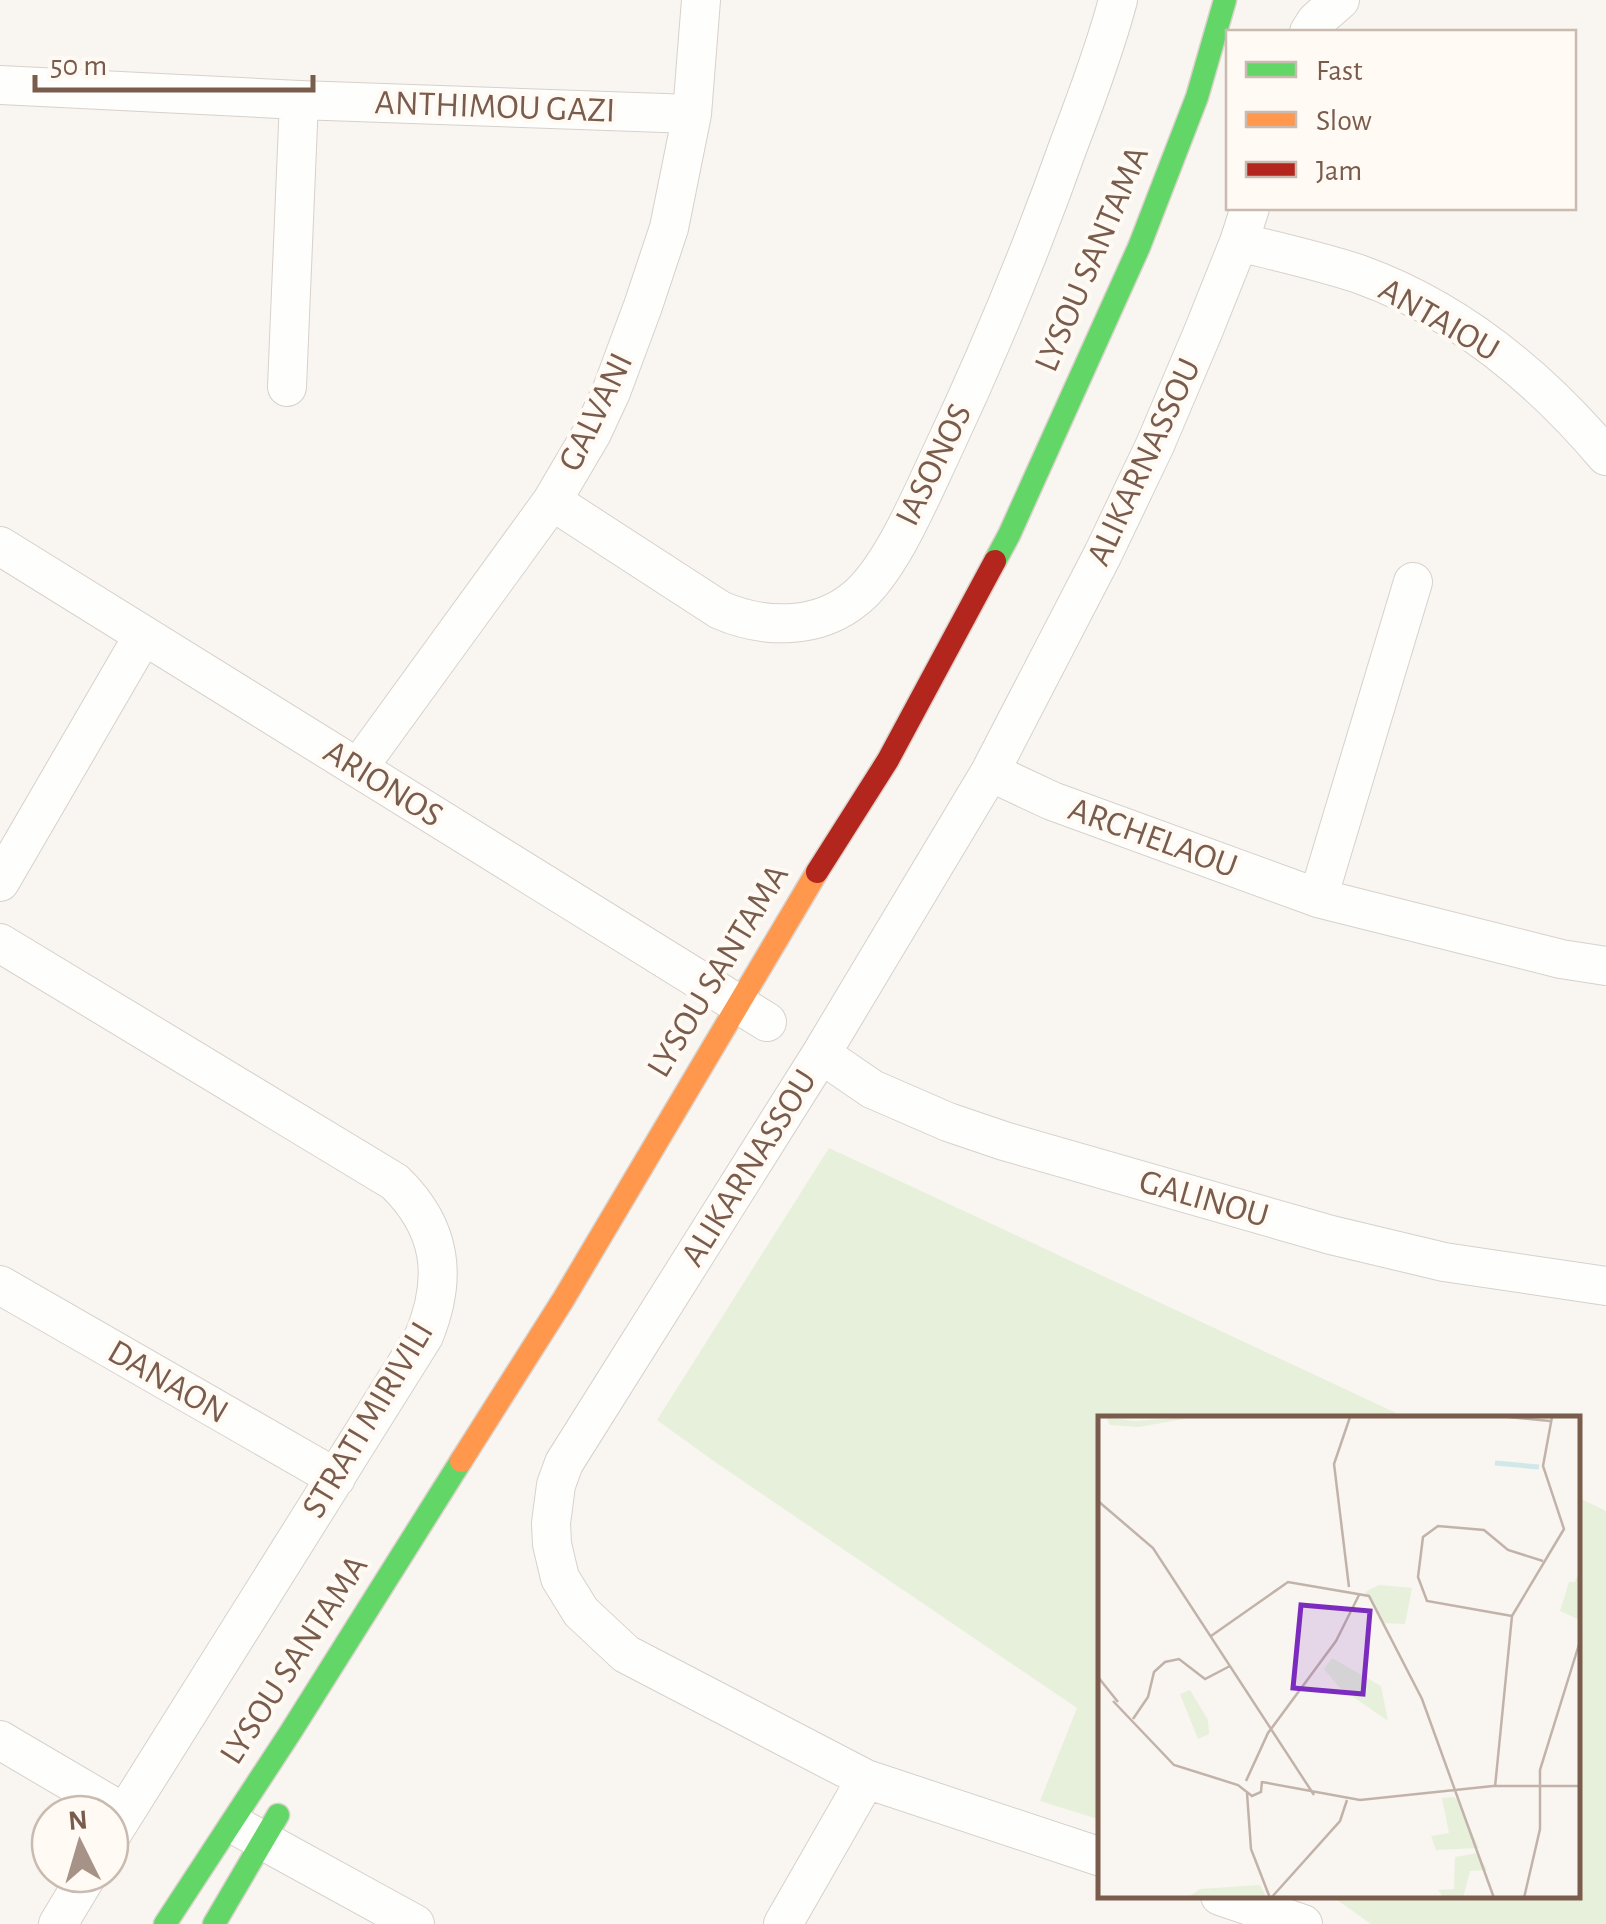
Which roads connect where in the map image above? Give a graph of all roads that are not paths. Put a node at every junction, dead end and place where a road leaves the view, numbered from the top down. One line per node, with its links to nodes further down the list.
1 (701, 0): 8 (street, GALVANI)
2 (1118, 0): 12 (street, IASONOS)
3 (1226, 0): 22 (main road, LYSOU SANTAMA)
4 (1340, 0): 5 (street)
5 (1310, 30)
6 (0, 85): 7 (street, ANTHIMOU GAZI)
7 (299, 100): 8 (street, ANTHIMOU GAZI); 10 (street)
8 (692, 114): 12 (street, GALVANI)
9 (1244, 224): 11 (street, ANTAIOU); 17 (street, ALIKARNASSOU)
10 (288, 387)
11 (1606, 456)
12 (552, 502): 16 (street, GALVANI)
13 (0, 546): 15 (street, ARIONOS)
14 (1413, 582): 19 (street)
15 (143, 636): 16 (street, ARIONOS); 18 (street)
16 (358, 768): 22 (street, ARIONOS)
17 (990, 772): 19 (street, ARCHELAOU); 23 (street, ALIKARNASSOU)
18 (0, 882)
19 (1318, 898): 21 (street, ARCHELAOU)
20 (0, 943): 26 (street, STRATI MIRIVILI)
21 (1606, 966)
22 (760, 1017): 32 (main road, LYSOU SANTAMA)
23 (820, 1054): 25 (street, GALINOU); 28 (street, ALIKARNASSOU)
24 (0, 1285): 26 (street, DANAON)
25 (1606, 1286)
26 (336, 1478): 31 (street, STRATI MIRIVILI)
27 (0, 1740): 30 (street)
28 (866, 1779): 33 (street, ALIKARNASSOU); 40 (street)
29 (293, 1790): 32 (main road, LYSOU SANTAMA)
30 (74, 1794)
31 (130, 1804)
32 (246, 1832): 37 (main road, LYSOU SANTAMA); 38 (main road, LYSOU SANTAMA); 39 (street)
33 (1098, 1856)
34 (76, 1894): 36 (street)
35 (1229, 1899): 41 (street)
36 (58, 1924)
37 (165, 1924)
38 (214, 1924)
39 (415, 1924)
40 (783, 1924)
41 (1303, 1924)

